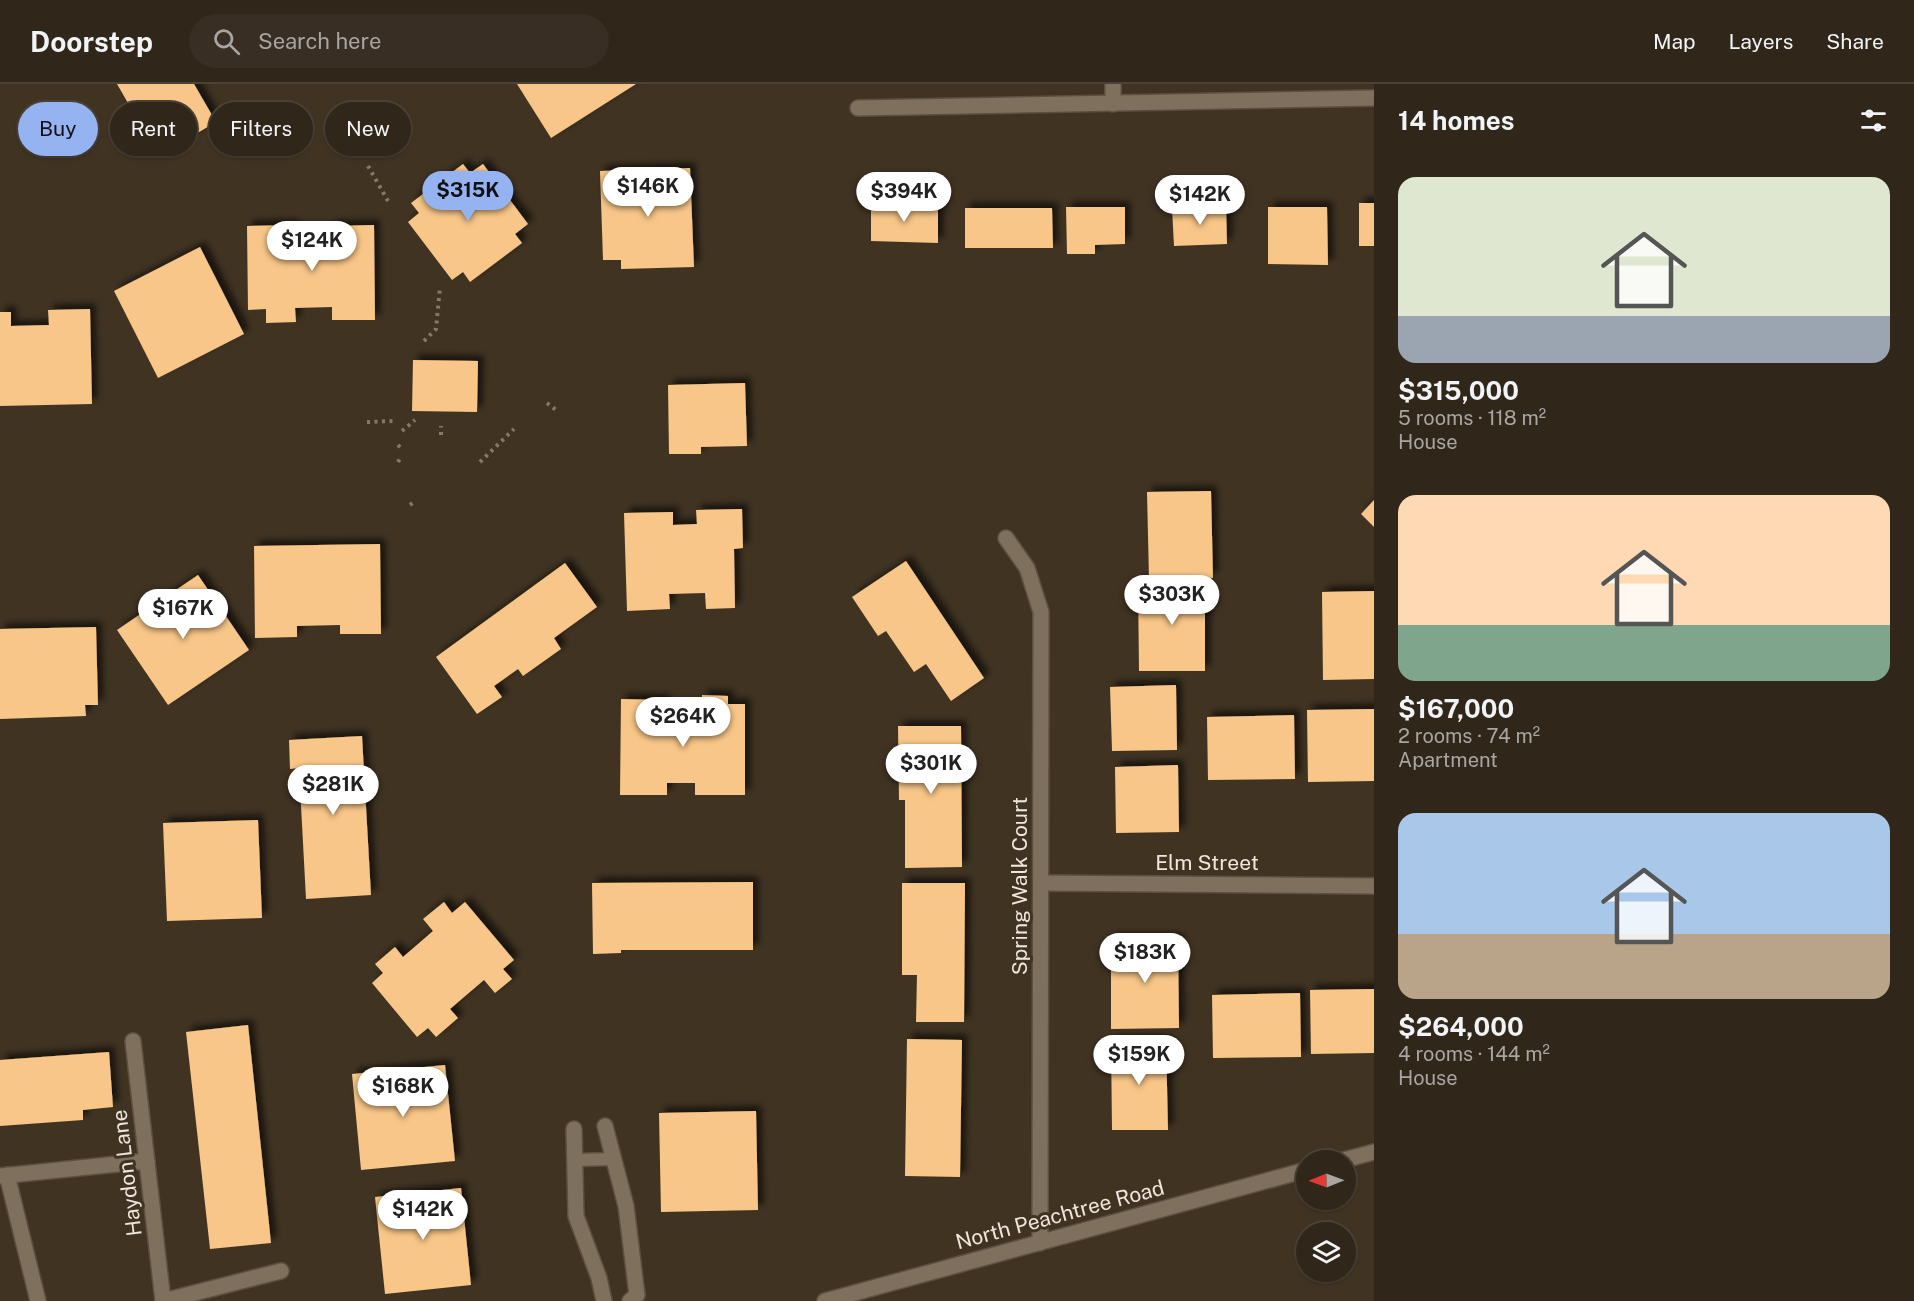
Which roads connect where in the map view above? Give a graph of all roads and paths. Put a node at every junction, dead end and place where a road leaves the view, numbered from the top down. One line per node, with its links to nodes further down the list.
1 (1113, 84): 3 (street)
2 (1374, 98): 3 (street)
3 (1113, 104): 4 (street)
4 (858, 108)
5 (368, 166): 6 (path)
6 (388, 201)
7 (440, 287): 8 (path)
8 (424, 341)
9 (547, 403): 10 (path)
10 (556, 410)
11 (415, 420): 16 (path)
12 (395, 421): 13 (path)
13 (368, 422)
14 (441, 426): 17 (path)
15 (514, 429): 20 (path)
16 (402, 431)
17 (441, 435)
18 (402, 457): 19 (path)
19 (398, 462)
20 (480, 462)
21 (414, 502): 22 (path)
22 (410, 506)
23 (1006, 538): 24 (street, Spring Walk Court)
24 (1041, 883): 25 (street, Elm Street); 36 (street, Spring Walk Court)
25 (1374, 886)
26 (133, 1041): 33 (street, Haydon Lane)
27 (605, 1126): 31 (street)
28 (574, 1130): 32 (street)
29 (1374, 1152): 30 (street)
30 (1356, 1157)
31 (613, 1159): 32 (lane); 41 (street)
32 (574, 1160): 40 (street)
33 (147, 1161): 35 (street); 39 (street, Haydon Lane)
34 (1296, 1173): 36 (street, North Peachtree Road)
35 (3, 1175): 38 (street)
36 (1040, 1243): 42 (street, North Peachtree Road)
37 (281, 1271): 39 (street)
38 (38, 1301)
39 (163, 1301)
40 (604, 1301)
41 (630, 1301)
42 (825, 1301)

